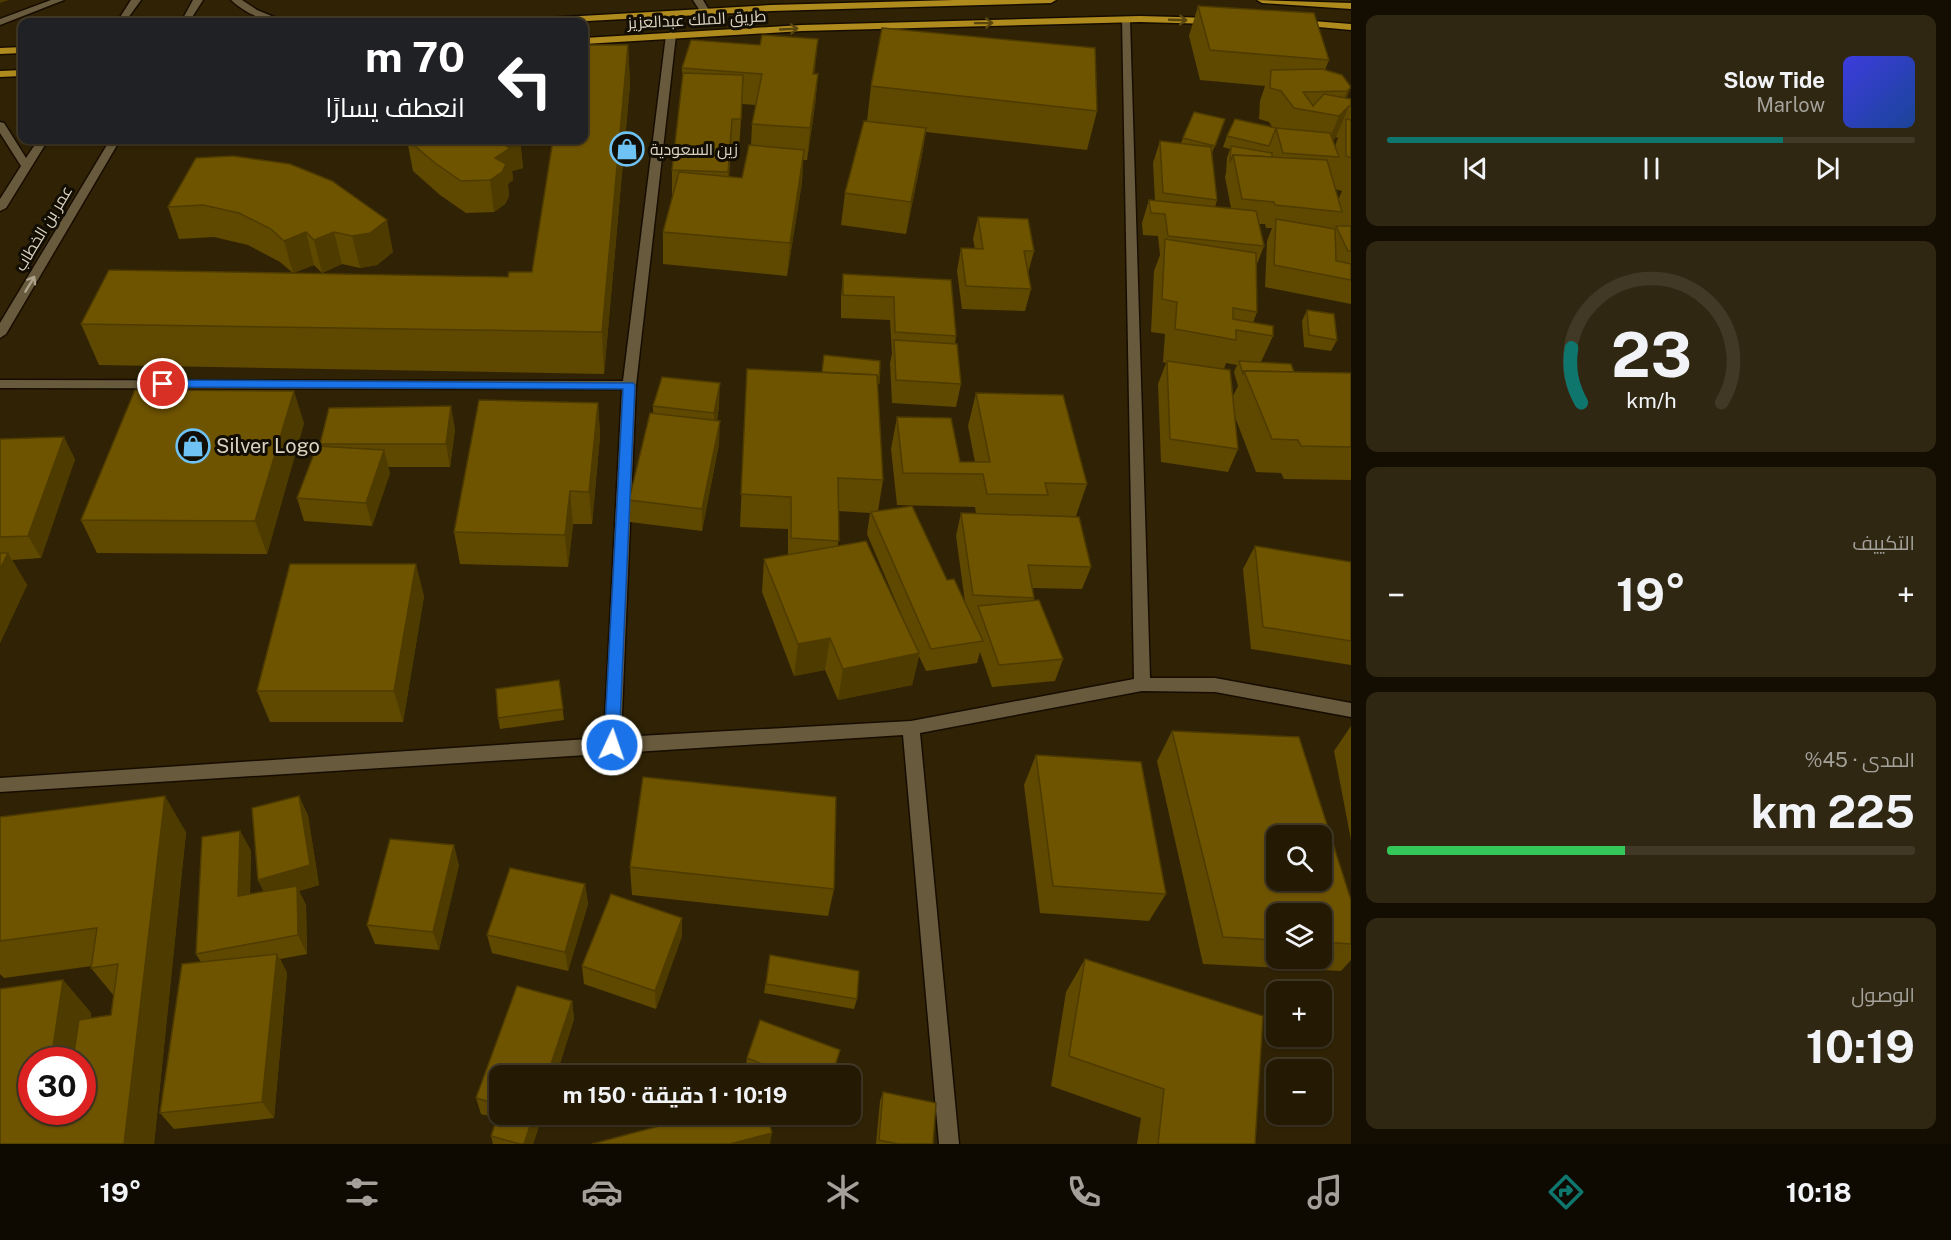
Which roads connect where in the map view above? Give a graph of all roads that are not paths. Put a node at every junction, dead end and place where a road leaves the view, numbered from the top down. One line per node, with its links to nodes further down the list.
1 (58, 0): 16 (street)
2 (136, 0): 10 (street)
3 (198, 0): 11 (street)
4 (236, 0): 12 (street)
5 (698, 0): 9 (street)
6 (1052, 0): 9 (main road, طريق الملك عبدالعزيز)
7 (1262, 0): 8 (main road)
8 (1351, 6)
9 (705, 12): 13 (main road, طريق الملك عبدالعزيز)
10 (124, 18)
11 (187, 18)
12 (270, 18)
13 (588, 19)
14 (1125, 19): 15 (main road, طريق الملك عبدالعزيز, one-way to 15); 19 (main road, طريق الملك عبدالعزيز, one-way to 14); 35 (street)
15 (1222, 21)
16 (0, 22)
17 (1292, 23): 18 (main road)
18 (1351, 27)
19 (671, 35): 20 (main road, طريق الملك عبدالعزيز); 34 (street)
20 (588, 41)
21 (18, 50): 22 (main road)
22 (0, 51)
23 (18, 73): 24 (main road)
24 (0, 74)
25 (0, 125): 30 (street)
26 (40, 144): 30 (street)
27 (113, 144): 29 (street, عمر بن الخطاب)
28 (120, 144): 29 (street)
29 (104, 158): 32 (street, عمر بن الخطاب, one-way to 29)
30 (26, 166): 31 (street)
31 (0, 208)
32 (0, 334)
33 (0, 384): 34 (street)
34 (629, 385): 38 (street)
35 (1142, 684): 36 (street); 37 (street)
36 (1351, 710)
37 (911, 728): 38 (street); 40 (street)
38 (612, 745): 39 (street)
39 (0, 785)
40 (949, 1144)

